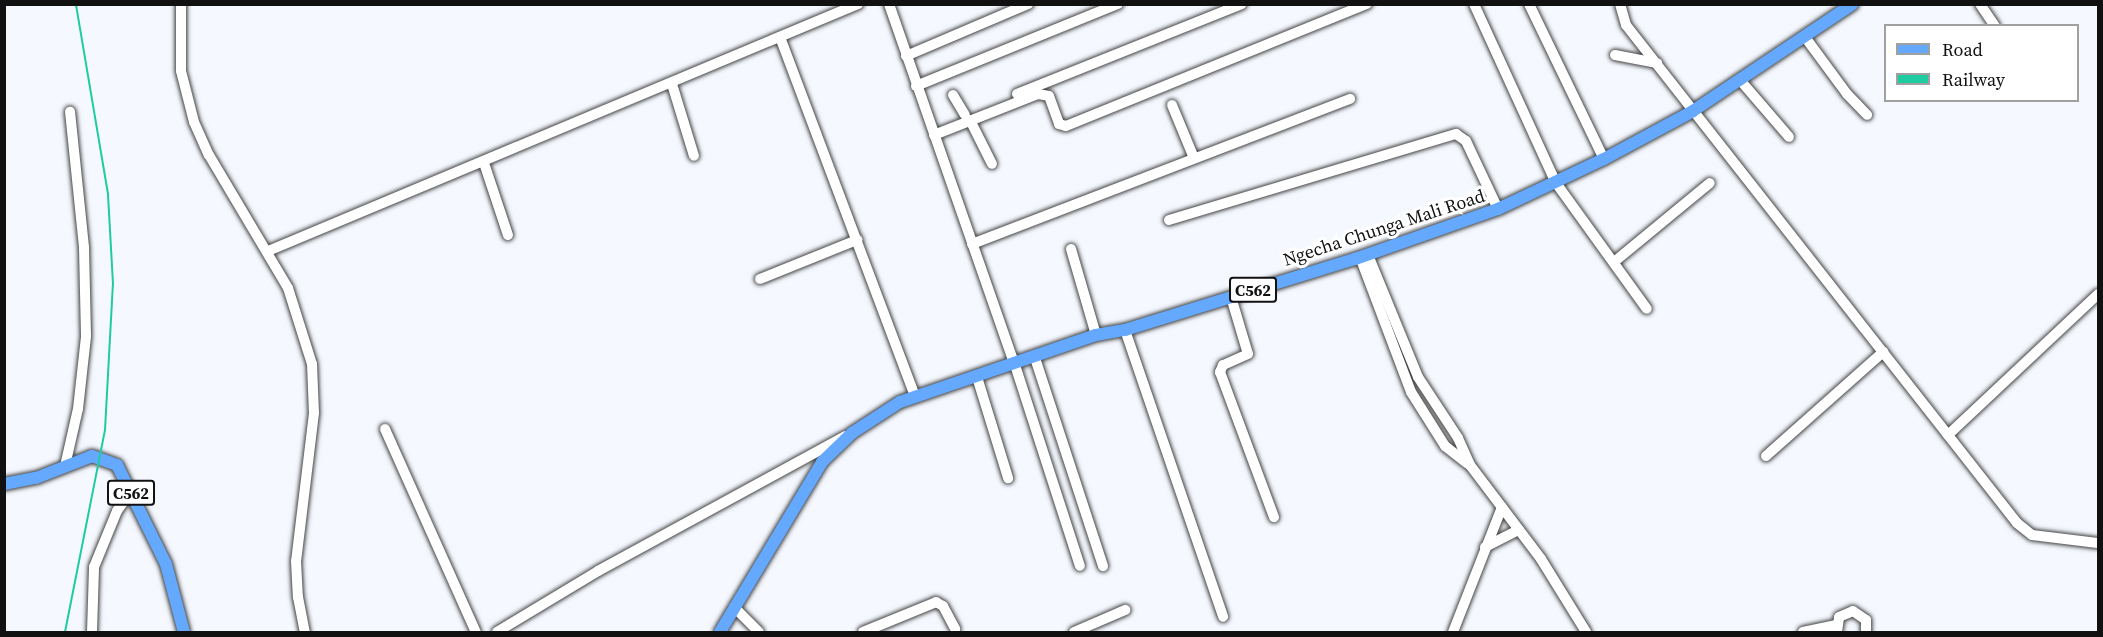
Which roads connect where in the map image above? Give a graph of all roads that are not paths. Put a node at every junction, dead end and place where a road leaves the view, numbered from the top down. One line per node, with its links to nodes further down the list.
1 (181, 4): 44 (street)
2 (889, 4): 17 (street)
3 (1029, 4): 17 (street)
4 (1118, 4): 21 (street)
5 (1242, 4): 28 (street)
6 (1367, 4): 28 (street)
7 (1474, 4): 36 (street)
8 (1529, 4): 33 (street)
9 (1620, 4): 18 (street)
10 (1853, 4): 14 (main road, Ngecha Chunga Mali Road / C562)
11 (1980, 4): 13 (street)
12 (853, 5): 15 (street)
13 (1994, 24)
14 (1805, 37): 19 (main road, Ngecha Chunga Mali Road / C562); 27 (street)
15 (780, 38): 20 (street); 41 (street)
16 (1614, 55): 18 (street)
17 (906, 56): 21 (street)
18 (1657, 63): 25 (street)
19 (1740, 80): 25 (main road, Ngecha Chunga Mali Road / C562); 30 (street)
20 (672, 84): 31 (street); 34 (street)
21 (916, 86): 29 (street)
22 (953, 96): 28 (street)
23 (1350, 99): 32 (street)
24 (1172, 105): 32 (street)
25 (1693, 111): 33 (main road, Ngecha Chunga Mali Road / C562); 53 (street)
26 (70, 112): 62 (street)
27 (1867, 115)
28 (967, 118): 29 (street); 35 (street)
29 (932, 132): 42 (street)
30 (1789, 137)
31 (694, 156)
32 (1194, 158): 42 (street)
33 (1604, 159): 36 (main road, Ngecha Chunga Mali Road / C562)
34 (484, 163): 40 (street); 44 (street)
35 (992, 164)
36 (1556, 183): 38 (main road, Ngecha Chunga Mali Road / C562); 46 (street)
37 (1710, 183): 46 (street)
38 (1498, 209): 39 (street); 45 (main road, Ngecha Chunga Mali Road / C562)
39 (1169, 220)
40 (507, 235)
41 (856, 240): 47 (street); 57 (street)
42 (972, 244): 55 (street)
43 (1071, 249): 52 (street)
44 (268, 251): 80 (street)
45 (1364, 256): 49 (main road, Ngecha Chunga Mali Road / C562); 66 (street)
46 (1614, 262): 50 (street)
47 (760, 279)
48 (2098, 294): 60 (street)
49 (1231, 297): 51 (main road, Ngecha Chunga Mali Road / C562); 67 (street)
50 (1647, 309)
51 (1125, 330): 52 (main road, Ngecha Chunga Mali Road / C562); 75 (street)
52 (1096, 335): 54 (main road, Ngecha Chunga Mali Road / C562)
53 (1883, 352): 60 (street); 61 (street)
54 (1035, 358): 55 (main road, Ngecha Chunga Mali Road / C562); 72 (street)
55 (1015, 364): 56 (main road, Ngecha Chunga Mali Road / C562); 71 (street)
56 (977, 377): 57 (main road, Ngecha Chunga Mali Road / C562); 63 (street)
57 (915, 396): 59 (main road, Ngecha Chunga Mali Road / C562)
58 (385, 429): 81 (street)
59 (852, 433): 73 (main road, Ngecha Chunga Mali Road / C562); 82 (street)
60 (1948, 435): 69 (street)
61 (1766, 456)
62 (65, 466): 64 (main road, C562); 65 (main road, C562)
63 (1008, 478)
64 (4, 484)
65 (131, 491): 78 (street); 79 (main road, C562)
66 (1502, 507): 68 (street); 70 (street)
67 (1274, 517)
68 (1519, 530): 70 (street); 88 (street)
69 (2098, 543)
70 (1485, 547): 87 (street)
71 (1080, 566)
72 (1102, 567)
73 (734, 607): 83 (main road, Ngecha Chunga Mali Road / C562); 84 (street)
74 (1125, 610): 86 (street)
75 (1223, 617)
76 (955, 629): 85 (street)
77 (1836, 629): 89 (street); 90 (street)
78 (92, 633)
79 (184, 633)
80 (305, 633)
81 (476, 633)
82 (497, 633)
83 (720, 633)
84 (759, 633)
85 (863, 633)
86 (1074, 633)
87 (1453, 633)
88 (1586, 633)
89 (1803, 633)
90 (1866, 633)

